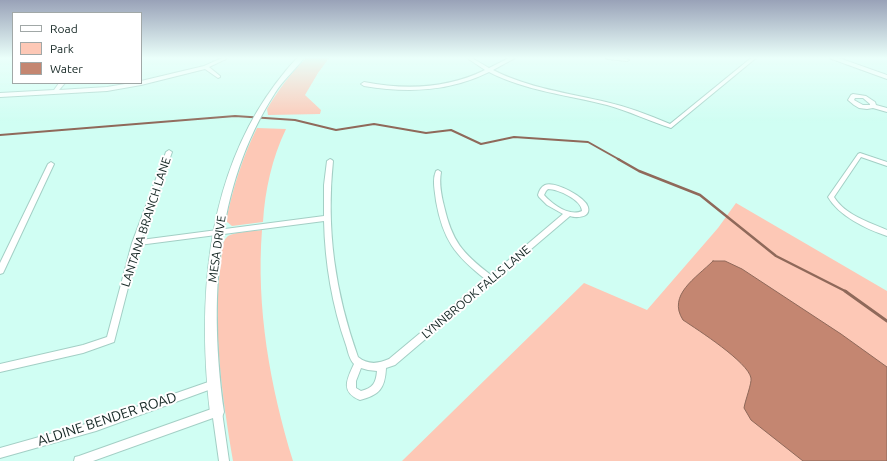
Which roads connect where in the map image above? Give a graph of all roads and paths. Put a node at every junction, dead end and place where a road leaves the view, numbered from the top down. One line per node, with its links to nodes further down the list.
1 (154, 80): 6 (street)
2 (282, 80): 21 (street, MESA DRIVE)
3 (467, 80): 9 (street)
4 (511, 80): 5 (street)
5 (728, 80)
6 (142, 83)
7 (61, 84): 10 (street)
8 (134, 84): 10 (street)
9 (364, 84)
10 (55, 92): 11 (street)
11 (0, 95)
12 (873, 106): 13 (street)
13 (887, 110)
14 (169, 152): 23 (street, LANTANA BRANCH LANE)
15 (330, 161): 20 (street)
16 (51, 164): 24 (street)
17 (887, 164): 22 (street)
18 (438, 172): 26 (street)
19 (568, 214): 19 (street); 26 (street, LYNNBROOK FALLS LANE)
20 (326, 218): 21 (street); 27 (street)
21 (218, 232): 23 (street); 30 (street, MESA DRIVE)
22 (887, 233)
23 (136, 243): 29 (street, LANTANA BRANCH LANE)
24 (4, 255): 25 (street)
25 (0, 271)
26 (491, 279): 28 (street, LYNNBROOK FALLS LANE)
27 (359, 364): 28 (street); 28 (street)
28 (382, 367)
29 (0, 368)
30 (214, 384): 31 (street, MESA DRIVE); 32 (street, ALDINE BENDER ROAD)
31 (217, 412): 33 (street); 34 (street, MESA DRIVE)
32 (0, 453)
33 (79, 461)
34 (224, 461)

